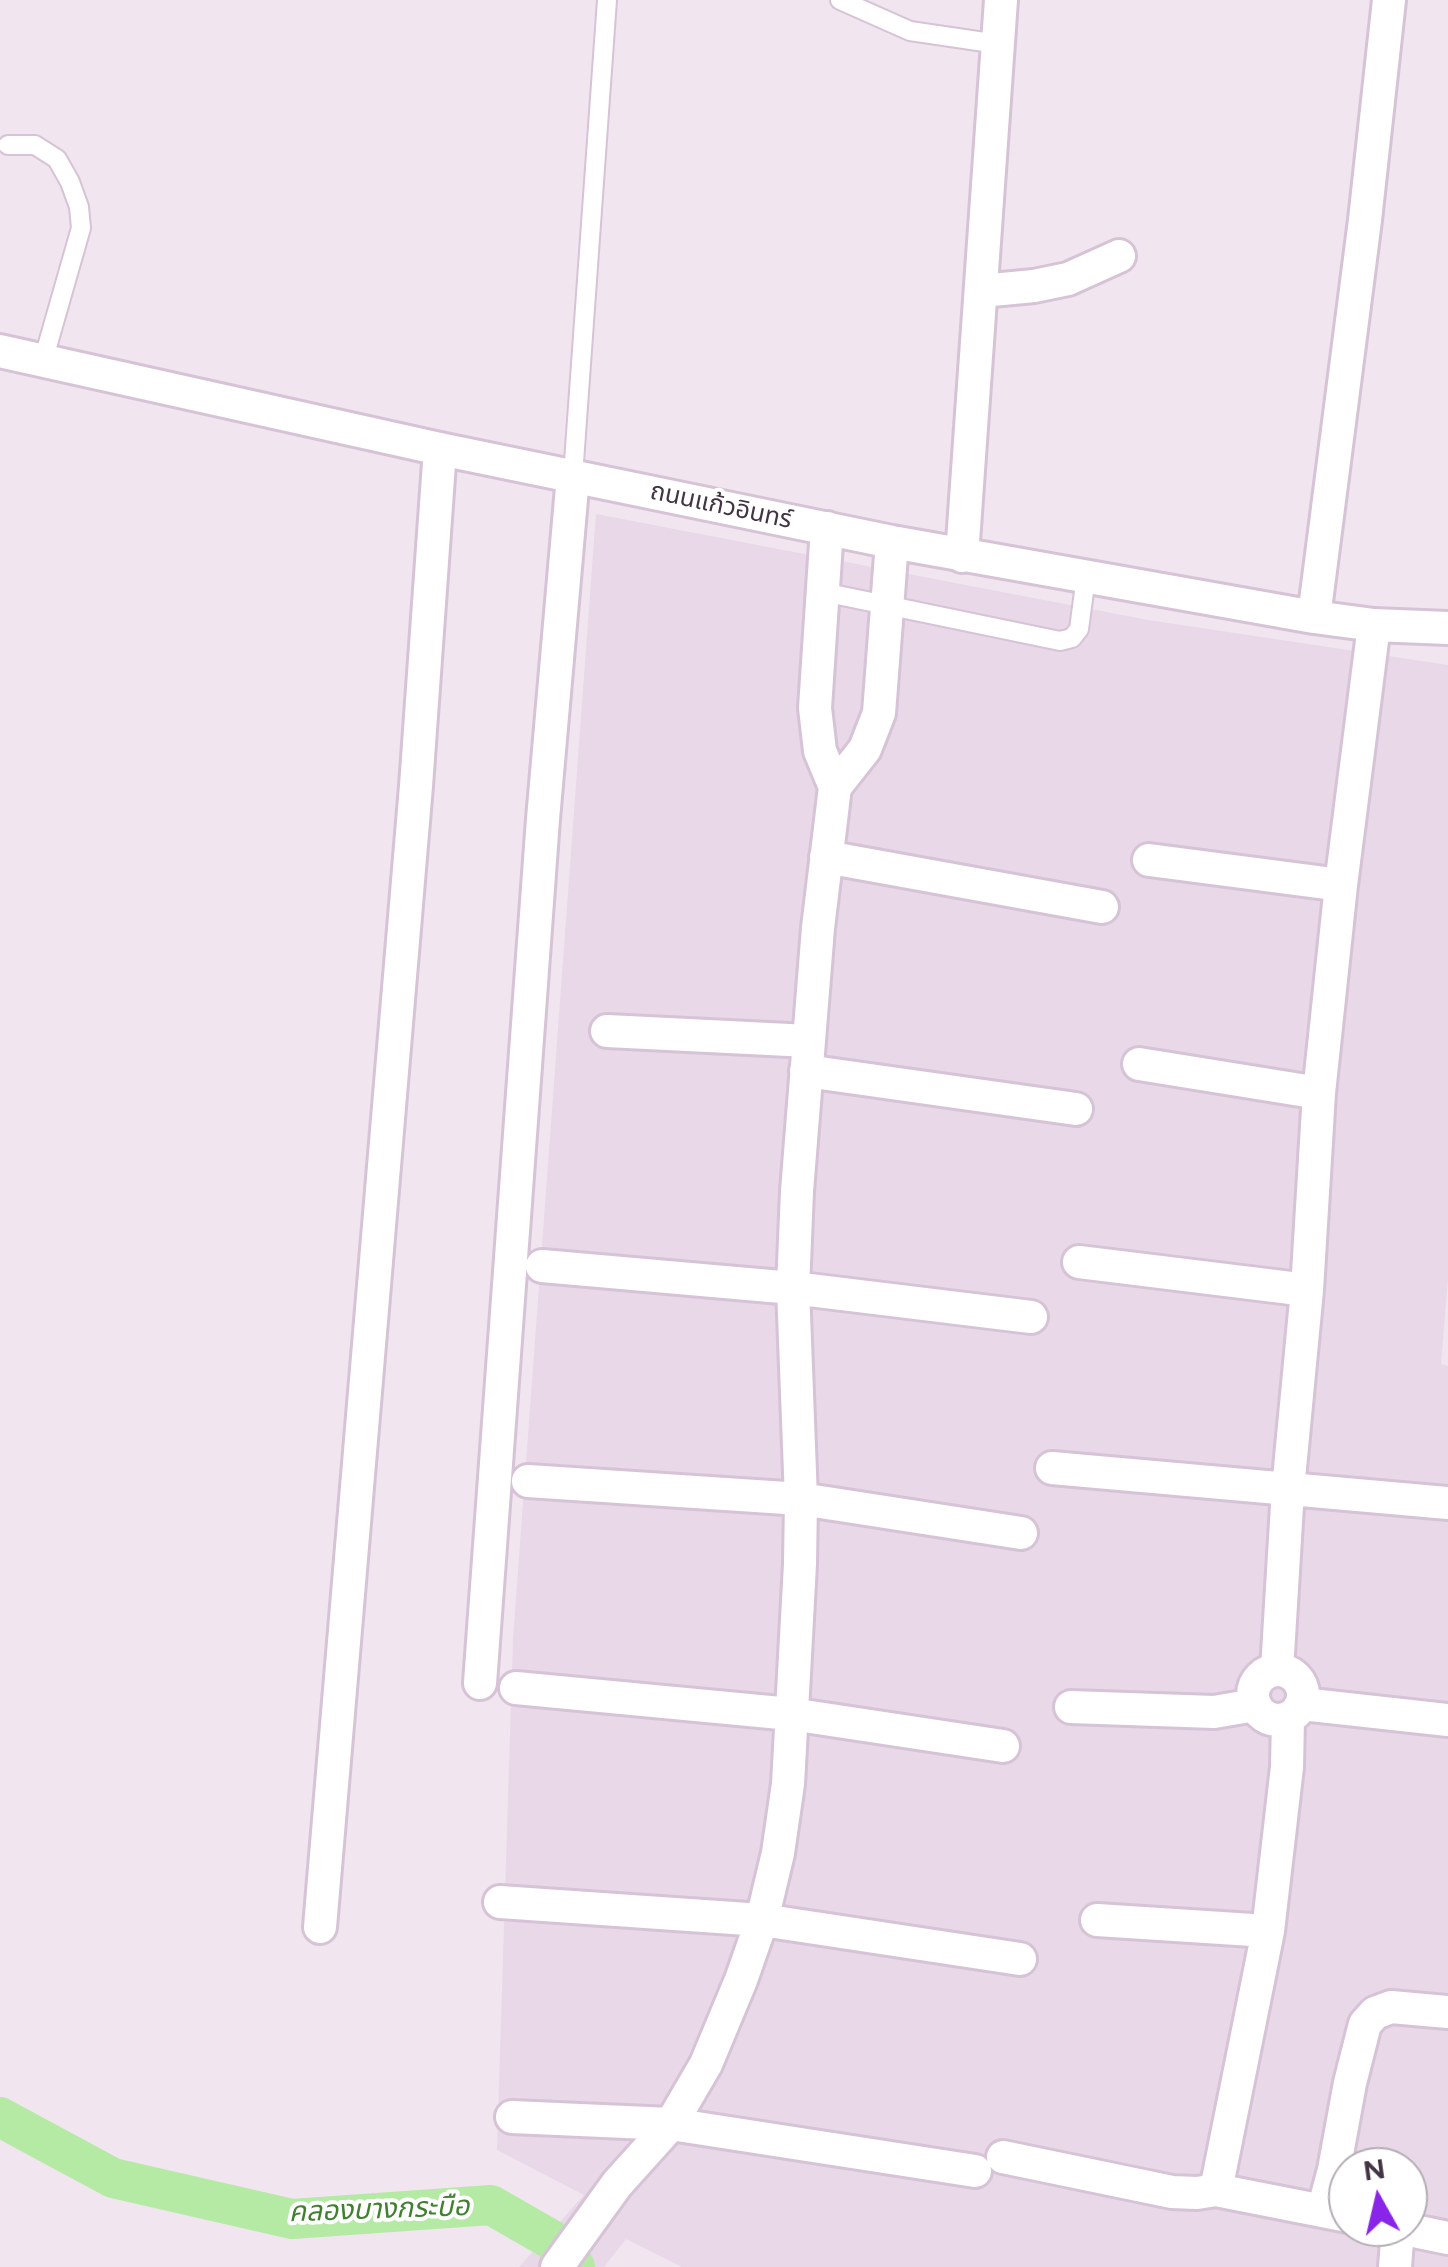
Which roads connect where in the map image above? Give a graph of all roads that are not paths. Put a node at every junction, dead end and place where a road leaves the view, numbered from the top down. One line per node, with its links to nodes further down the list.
1 (607, 0): 12 (lane)
2 (840, 0): 5 (lane)
3 (1001, 0): 5 (street)
4 (1389, 0): 19 (street)
5 (998, 44): 8 (street)
6 (8, 145): 10 (lane)
7 (1119, 256): 8 (street)
8 (980, 291): 15 (street)
9 (0, 351): 10 (street, ถนนแก้วอินทร์)
10 (42, 360): 11 (street, ถนนแก้วอินทร์)
11 (440, 449): 12 (street, ถนนแก้วอินทร์); 55 (street)
12 (573, 476): 13 (street, ถนนแก้วอินทร์); 44 (street)
13 (827, 528): 14 (street, ถนนแก้วอินทร์); 17 (street)
14 (892, 542): 15 (street, ถนนแก้วอินทร์); 18 (street)
15 (962, 556): 16 (street, ถนนแก้วอินทร์)
16 (1086, 577): 18 (lane); 19 (street, ถนนแก้วอินทร์)
17 (823, 592): 18 (lane); 22 (street)
18 (887, 604): 22 (street)
19 (1314, 616): 20 (street, ถนนแก้วอินทร์)
20 (1374, 625): 21 (street, ถนนแก้วอินทร์); 25 (street)
21 (1448, 628)
22 (835, 787): 23 (street)
23 (826, 857): 26 (street); 28 (street)
24 (1149, 860): 25 (street)
25 (1342, 884): 30 (street)
26 (1102, 908)
27 (607, 1031): 28 (street)
28 (807, 1056): 31 (street); 34 (street)
29 (1138, 1064): 30 (street)
30 (1319, 1093): 35 (street)
31 (1076, 1109)
32 (1079, 1262): 35 (street)
33 (542, 1266): 34 (street)
34 (793, 1288): 36 (street); 40 (street)
35 (1307, 1290): 39 (street)
36 (1030, 1317)
37 (1052, 1468): 39 (street)
38 (528, 1481): 40 (street)
39 (1288, 1489): 41 (street); 43 (street)
40 (800, 1499): 42 (street); 49 (street)
41 (1448, 1503)
42 (1021, 1533)
43 (1277, 1670): 46 (street); 48 (street)
44 (480, 1683)
45 (516, 1688): 49 (street)
46 (1256, 1705): 47 (street); 48 (street)
47 (1071, 1707)
48 (1295, 1711): 50 (street); 56 (street)
49 (791, 1714): 51 (street); 53 (street)
50 (1448, 1720)
51 (1003, 1746)
52 (500, 1902): 53 (street)
53 (762, 1920): 57 (street); 60 (street)
54 (1097, 1920): 56 (street)
55 (320, 1927)
56 (1268, 1931): 62 (street)
57 (1020, 1959)
58 (1448, 2012): 61 (street)
59 (512, 2118): 60 (street)
60 (671, 2124): 62 (street); 64 (street)
61 (1338, 2147)
62 (1216, 2190): 63 (street)
63 (1328, 2212)
64 (557, 2267)

